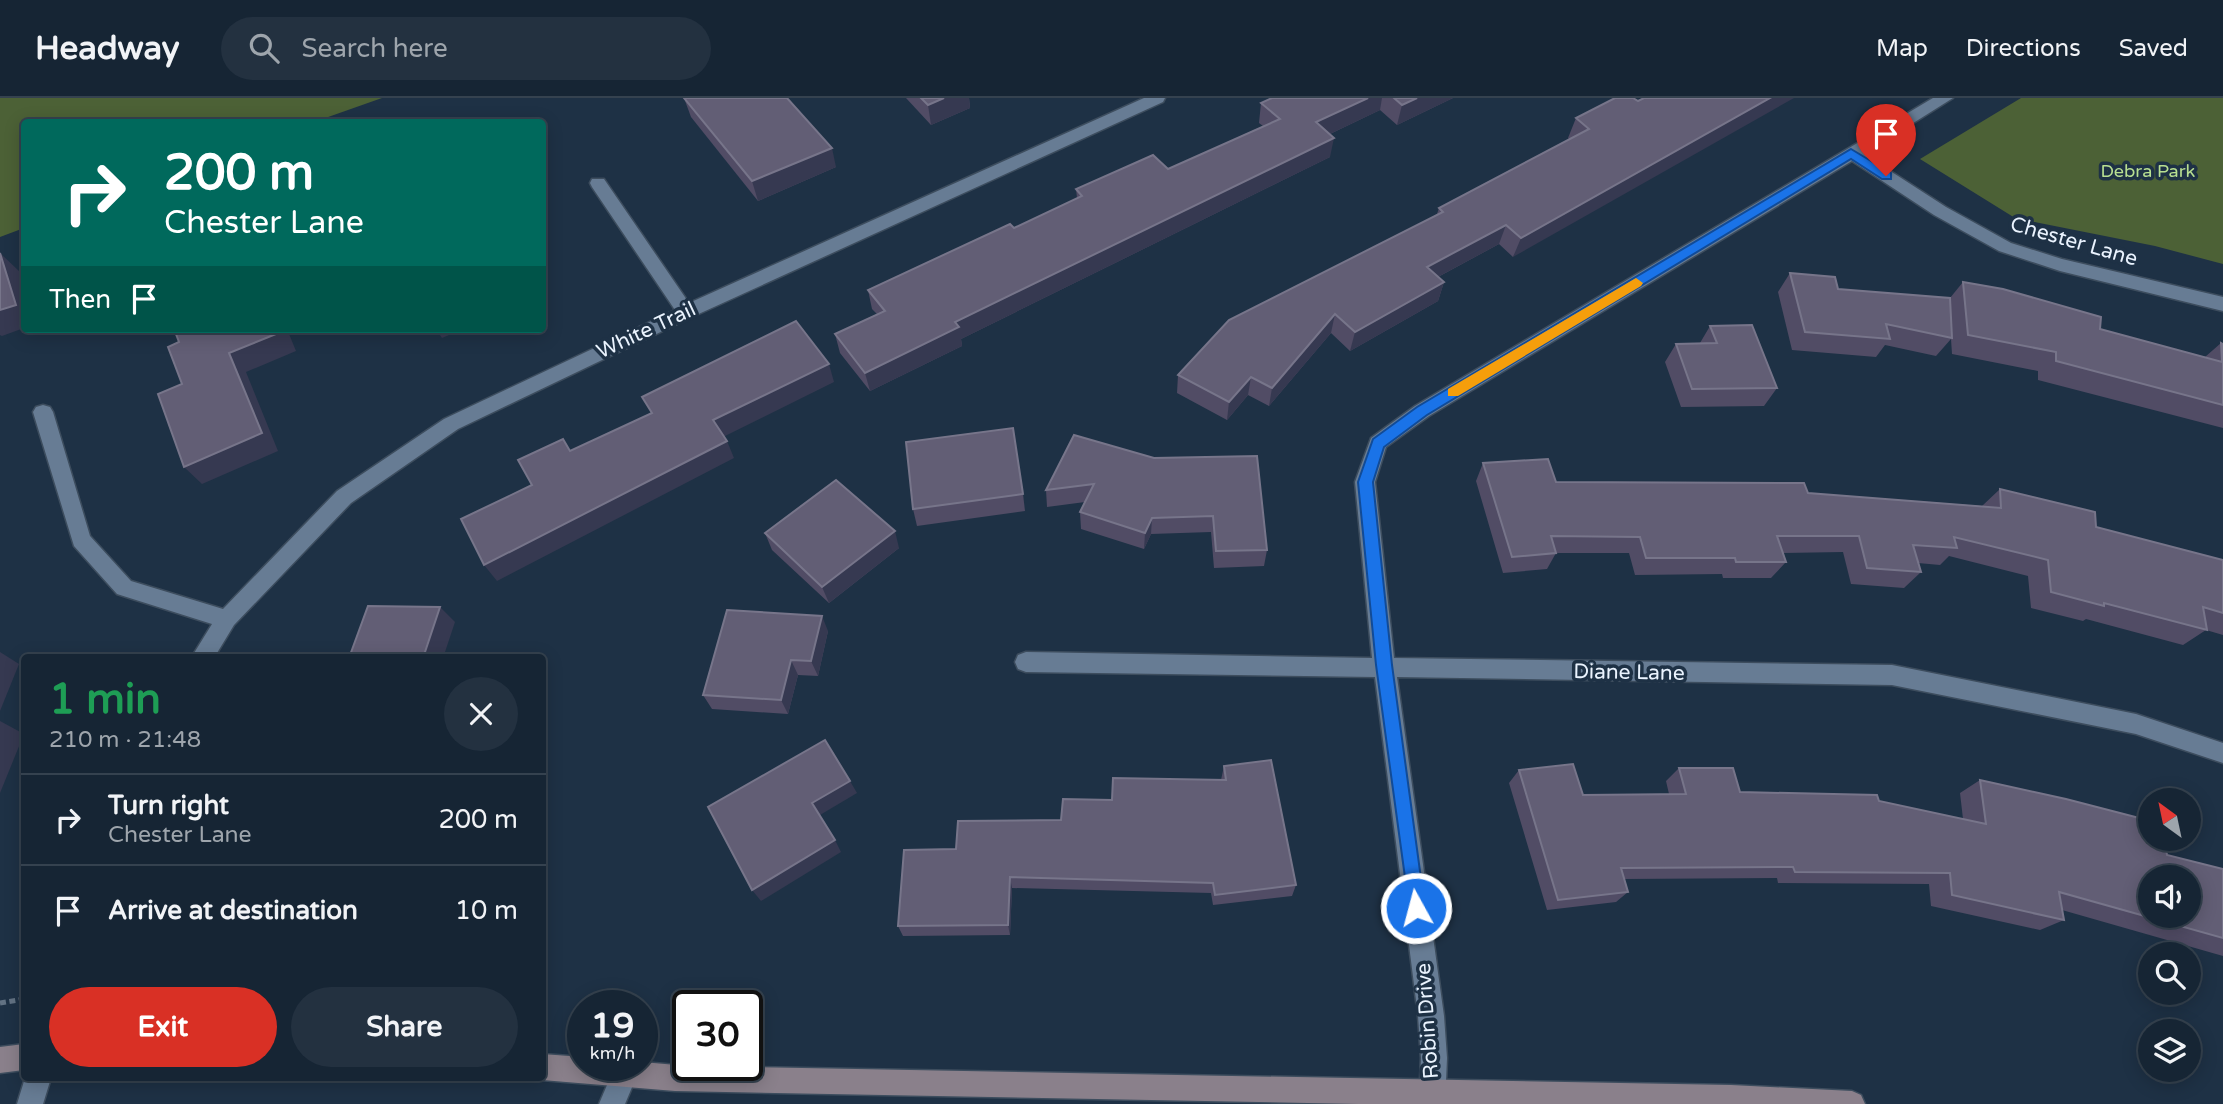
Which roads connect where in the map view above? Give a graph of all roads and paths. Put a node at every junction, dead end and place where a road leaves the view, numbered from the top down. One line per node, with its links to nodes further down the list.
1 (1945, 98): 3 (street, Robin Drive)
2 (1147, 100): 6 (street, White Trail)
3 (1851, 153): 5 (street, Chester Lane); 11 (street, Robin Drive)
4 (598, 183): 6 (street)
5 (2223, 304)
6 (686, 312): 8 (street, White Trail)
7 (43, 412): 8 (street)
8 (227, 619): 9 (street, White Trail)
9 (205, 654)
10 (1026, 662): 11 (street, Diane Lane)
11 (1384, 665): 12 (street, Diane Lane); 22 (street, Robin Drive)
12 (2223, 753)
13 (21, 1000): 14 (path)
14 (0, 1003)
15 (21, 1056): 16 (street)
16 (0, 1060)
17 (546, 1067): 18 (street)
18 (567, 1069)
19 (658, 1076): 22 (street)
20 (37, 1081): 23 (street)
21 (622, 1081): 24 (street)
22 (1432, 1098): 25 (street)
23 (30, 1104)
24 (612, 1104)
25 (1853, 1104)

